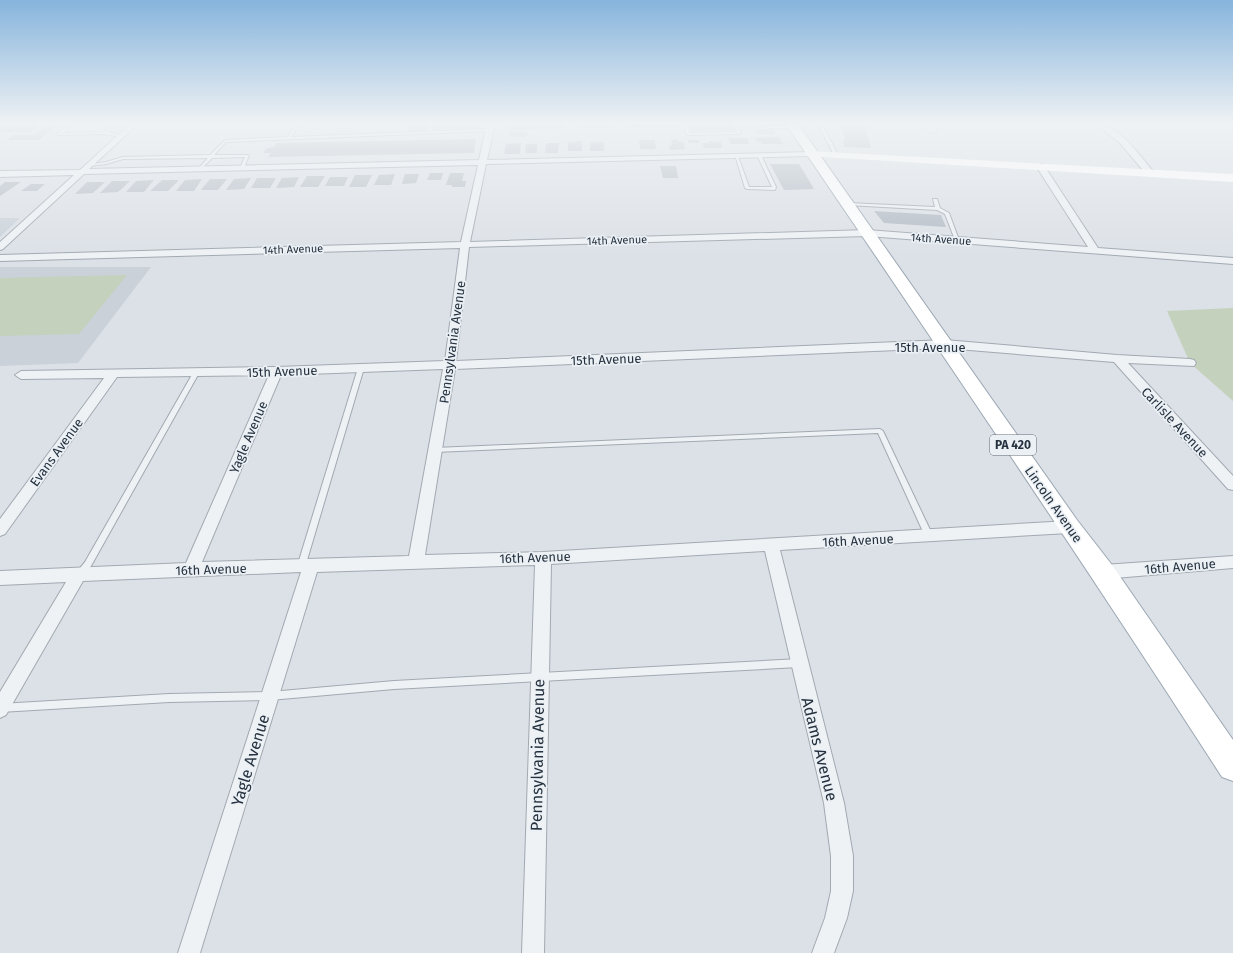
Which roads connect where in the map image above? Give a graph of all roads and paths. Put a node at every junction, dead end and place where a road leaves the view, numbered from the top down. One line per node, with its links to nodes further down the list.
1 (86, 168): 11 (street)
2 (222, 168): 10 (street)
3 (481, 168): 20 (street, Pennsylvania Avenue)
4 (740, 168): 5 (lane)
5 (765, 168)
6 (822, 168): 16 (main road, Lincoln Avenue / PA 420)
7 (1042, 168): 22 (street)
8 (1079, 168): 12 (street)
9 (1146, 168): 12 (street)
10 (200, 169): 11 (street)
11 (82, 172): 13 (street); 21 (street)
12 (1150, 173): 14 (street)
13 (0, 174)
14 (1233, 178)
15 (935, 200): 17 (lane)
16 (848, 204): 17 (lane); 18 (main road, Lincoln Avenue / PA 420)
17 (938, 209): 19 (lane)
18 (867, 233): 19 (street, 14th Avenue); 20 (street, 14th Avenue); 25 (main road, Lincoln Avenue / PA 420)
19 (957, 240): 22 (street, 14th Avenue)
20 (465, 244): 23 (street, 14th Avenue); 28 (street, Pennsylvania Avenue)
21 (0, 247)
22 (1095, 250): 24 (street, 14th Avenue)
23 (0, 258)
24 (1233, 261)
25 (945, 344): 26 (street, 15th Avenue); 28 (street, 15th Avenue); 36 (main road, Lincoln Avenue / PA 420)
26 (1117, 359): 27 (street, 15th Avenue); 35 (street, Carlisle Avenue)
27 (1190, 363)
28 (450, 366): 29 (street, 15th Avenue); 34 (street, Pennsylvania Avenue)
29 (361, 368): 30 (street, 15th Avenue); 43 (lane)
30 (277, 371): 31 (street, 15th Avenue); 44 (street, Yagle Avenue)
31 (196, 373): 33 (street, 15th Avenue); 46 (lane)
32 (21, 375): 33 (street, 15th Avenue)
33 (112, 375): 37 (street, Evans Avenue)
34 (435, 450): 38 (lane); 41 (street, Pennsylvania Avenue)
35 (1233, 485)
36 (1069, 527): 38 (street, 16th Avenue); 45 (main road, Lincoln Avenue / PA 420)
37 (0, 530)
38 (930, 536): 39 (street, 16th Avenue)
39 (770, 545): 40 (street, 16th Avenue); 48 (street, Adams Avenue)
40 (543, 558): 41 (street, 16th Avenue); 49 (street, Pennsylvania Avenue)
41 (416, 561): 43 (street, 16th Avenue)
42 (1233, 562): 45 (street, 16th Avenue)
43 (306, 567): 44 (street, 16th Avenue); 50 (street, Yagle Avenue)
44 (191, 569): 46 (street, 16th Avenue)
45 (1103, 572): 52 (main road, Lincoln Avenue / PA 420)
46 (79, 574): 47 (street, 16th Avenue); 51 (street)
47 (0, 578)
48 (800, 663): 49 (lane); 55 (street, Adams Avenue)
49 (539, 678): 50 (lane); 54 (street, Pennsylvania Avenue)
50 (270, 696): 51 (lane); 53 (street, Yagle Avenue)
51 (0, 708)
52 (1233, 766)
53 (189, 953)
54 (533, 953)
55 (823, 953)

